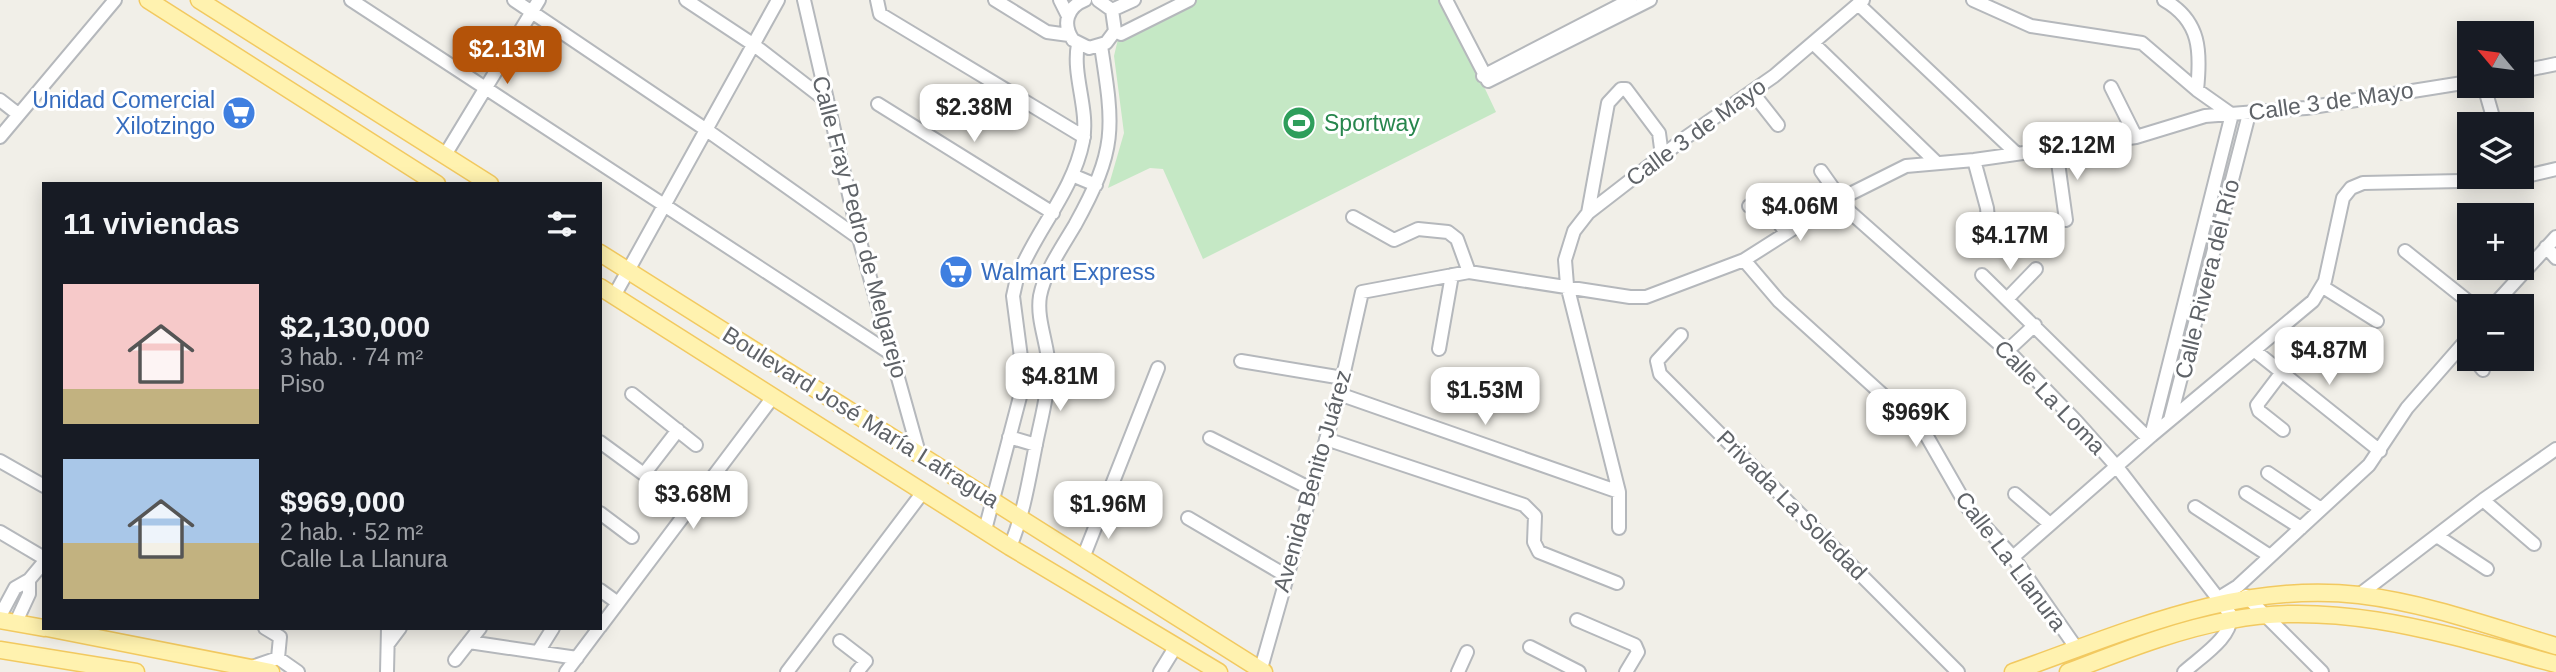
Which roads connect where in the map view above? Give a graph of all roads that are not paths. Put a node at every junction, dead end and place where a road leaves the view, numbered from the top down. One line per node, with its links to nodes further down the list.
1 (115, 0): 42 (street)
2 (148, 0): 61 (main road)
3 (199, 0): 52 (main road)
4 (351, 0): 36 (street)
5 (514, 0): 24 (street)
6 (539, 0): 24 (street)
7 (686, 0): 29 (street)
8 (778, 0): 29 (street)
9 (804, 0): 39 (street, Calle Fray Pedro de Melgarejo)
10 (877, 0): 48 (street)
11 (995, 0): 27 (street)
12 (1060, 0): 25 (street)
13 (1085, 0): 25 (street)
14 (1098, 0): 23 (street)
15 (1134, 0): 23 (street)
16 (1189, 0): 26 (street)
17 (1446, 0): 33 (street)
18 (1630, 0): 33 (street)
19 (1650, 0): 33 (street)
20 (1973, 0): 37 (street, Calle 3 de Mayo)
21 (2164, 0): 37 (street)
22 (1861, 2): 28 (street, Calle 3 de Mayo); 51 (street)
23 (1112, 10): 26 (street)
24 (532, 12): 36 (street); 46 (street)
25 (1068, 16): 27 (street)
26 (1115, 31): 30 (street)
27 (1073, 39): 30 (street); 48 (street)
28 (1814, 44): 38 (street, Calle 3 de Mayo); 55 (street)
29 (754, 45): 39 (street); 46 (street)
30 (1101, 46): 63 (street)
31 (2556, 64): 32 (street)
32 (2534, 69)
33 (1483, 76)
34 (2457, 84): 44 (street, Calle 3 de Mayo)
35 (2111, 87): 49 (street)
36 (486, 88): 52 (street); 67 (street)
37 (2197, 90): 43 (street, Calle 3 de Mayo)
38 (1752, 92): 45 (street); 53 (street, Calle 3 de Mayo)
39 (824, 99): 76 (street, Calle Fray Pedro de Melgarejo)
40 (0, 100): 42 (street)
41 (878, 104): 69 (street)
42 (18, 114): 47 (street)
43 (2232, 114): 44 (street, Calle 3 de Mayo); 49 (street); 64 (street, Calle Rivera del Río)
44 (2249, 114): 66 (street, Calle Rivera del Río)
45 (1778, 125)
46 (708, 131): 67 (street); 76 (street)
47 (0, 137)
48 (1084, 137): 59 (street)
49 (2136, 137): 50 (street)
50 (2056, 148): 51 (street); 72 (street)
51 (2016, 153): 54 (street)
52 (445, 155): 62 (main road)
53 (1662, 156): 70 (street, Calle 3 de Mayo); 70 (street)
54 (1974, 160): 55 (street); 78 (street)
55 (1937, 163): 65 (street)
56 (2556, 169): 58 (street)
57 (1821, 171): 65 (street, Calle La Loma)
58 (2534, 174)
59 (1072, 175): 63 (street); 69 (street)
60 (2457, 181): 92 (street)
61 (434, 182)
62 (487, 182)
63 (1096, 185): 77 (street)
64 (2211, 198): 66 (street); 97 (street, Calle Rivera del Río)
65 (1840, 200): 74 (street); 103 (street, Calle La Loma)
66 (2227, 201): 98 (street, Calle Rivera del Río)
67 (665, 205): 86 (street); 105 (street)
68 (1749, 206): 74 (street)
69 (1053, 212): 73 (street)
70 (1588, 213): 91 (street, Calle 3 de Mayo)
71 (1353, 216): 87 (street)
72 (2066, 220)
73 (1044, 228): 77 (street); 84 (street)
74 (1786, 233): 83 (street)
75 (2556, 237): 79 (street)
76 (859, 238): 105 (street, Calle Fray Pedro de Melgarejo)
77 (1066, 240): 90 (street)
78 (1990, 241)
79 (2546, 247): 82 (street); 95 (street)
80 (2405, 251): 94 (street)
81 (602, 254): 86 (main road, Boulevard José María Lafragua)
82 (2556, 258)
83 (1744, 260): 91 (street); 155 (street, Calle La Llanura)
84 (1024, 264): 90 (street); 117 (street)
85 (2036, 269): 96 (street)
86 (628, 271): 93 (street); 126 (main road, Boulevard José María Lafragua)
87 (1469, 272): 88 (street); 91 (street)
88 (1452, 275): 102 (street); 110 (street, Avenida Benito Juárez)
89 (1982, 275): 96 (street)
90 (1046, 277): 123 (street)
91 (1567, 285): 134 (street, Calle 3 de Mayo)
92 (2323, 287): 99 (street); 104 (street)
93 (607, 292): 113 (main road, Boulevard José María Lafragua)
94 (2459, 294)
95 (2504, 294)
96 (2007, 299): 100 (street)
97 (2184, 307): 98 (street); 118 (street, Calle Rivera del Río)
98 (2199, 312): 114 (street, Calle Rivera del Río)
99 (2377, 321)
100 (2035, 325): 103 (street); 118 (street)
101 (1681, 335): 207 (street, Privada La Soledad)
102 (1439, 349)
103 (2007, 351): 128 (street, Calle La Loma)
104 (2255, 351): 109 (street); 114 (street)
105 (893, 355): 126 (street, Calle Fray Pedro de Melgarejo)
106 (2457, 356): 125 (street)
107 (1241, 361): 110 (street)
108 (1158, 368): 156 (street)
109 (2281, 372): 116 (street); 125 (street)
110 (1343, 378): 112 (street, Avenida Benito Juárez)
111 (632, 394): 115 (street)
112 (1339, 394): 120 (street, Avenida Benito Juárez); 134 (street)
113 (773, 397): 133 (main road, Boulevard José María Lafragua); 140 (street)
114 (2170, 421): 118 (street)
115 (678, 430): 122 (street); 130 (street)
116 (2283, 430)
117 (1009, 437): 123 (street); 138 (street)
118 (2150, 437): 128 (street)
119 (1210, 438): 132 (street)
120 (1326, 439): 132 (street, Avenida Benito Juárez); 161 (street)
121 (602, 443): 130 (street)
122 (696, 444)
123 (1036, 445): 143 (street)
124 (2556, 449): 137 (street)
125 (2380, 451): 141 (street)
126 (919, 453): 138 (main road, Boulevard José María Lafragua)
127 (0, 461): 131 (street)
128 (2117, 467): 145 (street); 165 (street, Calle La Loma)
129 (2268, 473): 141 (street)
130 (644, 474): 140 (street)
131 (42, 484)
132 (1311, 489): 160 (street, Avenida Benito Juárez)
133 (923, 492): 148 (main road, Boulevard José María Lafragua); 200 (street)
134 (1619, 492): 146 (street, Calle 3 de Mayo)
135 (2246, 493): 147 (street)
136 (2015, 494): 145 (street)
137 (2483, 500): 151 (street); 152 (street)
138 (994, 501): 143 (main road, Boulevard José María Lafragua); 148 (street)
139 (2195, 507): 154 (street)
140 (690, 508): 166 (street)
141 (2321, 509): 147 (street)
142 (1188, 517): 160 (street)
143 (1022, 519): 153 (street); 156 (main road, Boulevard José María Lafragua)
144 (603, 521): 150 (street)
145 (2050, 524): 155 (street)
146 (1619, 528)
147 (2301, 528): 154 (street)
148 (985, 530): 153 (main road, Boulevard José María Lafragua)
149 (0, 532): 157 (street)
150 (632, 537)
151 (2437, 537): 159 (street); 164 (street)
152 (2534, 544)
153 (1010, 547): 183 (main road, Boulevard José María Lafragua)
154 (2270, 556): 163 (street)
155 (2013, 557): 186 (street, Calle La Llanura)
156 (1083, 558): 195 (main road, Boulevard José María Lafragua)
157 (42, 559)
158 (42, 563): 168 (street)
159 (2487, 569)
160 (1285, 575): 195 (street, Avenida Benito Juárez)
161 (1617, 583)
162 (602, 591): 166 (street)
163 (2243, 592): 164 (main road); 165 (main road); 167 (street)
164 (2359, 595): 184 (main road)
165 (2218, 600): 170 (street, Calle La Loma); 186 (main road)
166 (618, 603): 171 (street)
167 (2264, 616): 170 (main road); 192 (main road); 211 (street)
168 (5, 619): 172 (main road)
169 (1577, 620): 206 (street)
170 (2231, 620): 194 (main road); 210 (street)
171 (602, 625)
172 (42, 627)
173 (55, 630): 193 (main road)
174 (268, 630): 193 (street)
175 (388, 630): 182 (street)
176 (399, 630): 182 (street)
177 (478, 630): 181 (street)
178 (552, 630): 188 (street)
179 (598, 630): 190 (street)
180 (840, 641): 201 (street)
181 (469, 642): 188 (street); 191 (street)
182 (388, 645): 198 (street)
183 (1176, 646): 202 (street); 203 (main road, Boulevard José María Lafragua)
184 (2556, 646)
185 (1530, 647): 205 (street)
186 (2077, 649): 208 (main road)
187 (0, 650): 196 (main road)
188 (538, 652): 190 (street)
189 (1467, 652): 204 (street)
190 (577, 658): 199 (street)
191 (455, 660)
192 (2556, 664)
193 (275, 665): 197 (street)
194 (2087, 669): 209 (main road)
195 (1261, 671)
196 (133, 672)
197 (298, 672)
198 (387, 672)
199 (566, 672)
200 (787, 672)
201 (857, 672)
202 (1160, 672)
203 (1219, 672)
204 (1458, 672)
205 (1579, 672)
206 (1626, 672)
207 (1958, 672)
208 (2013, 672)
209 (2068, 672)
210 (2184, 672)
211 (2322, 672)

